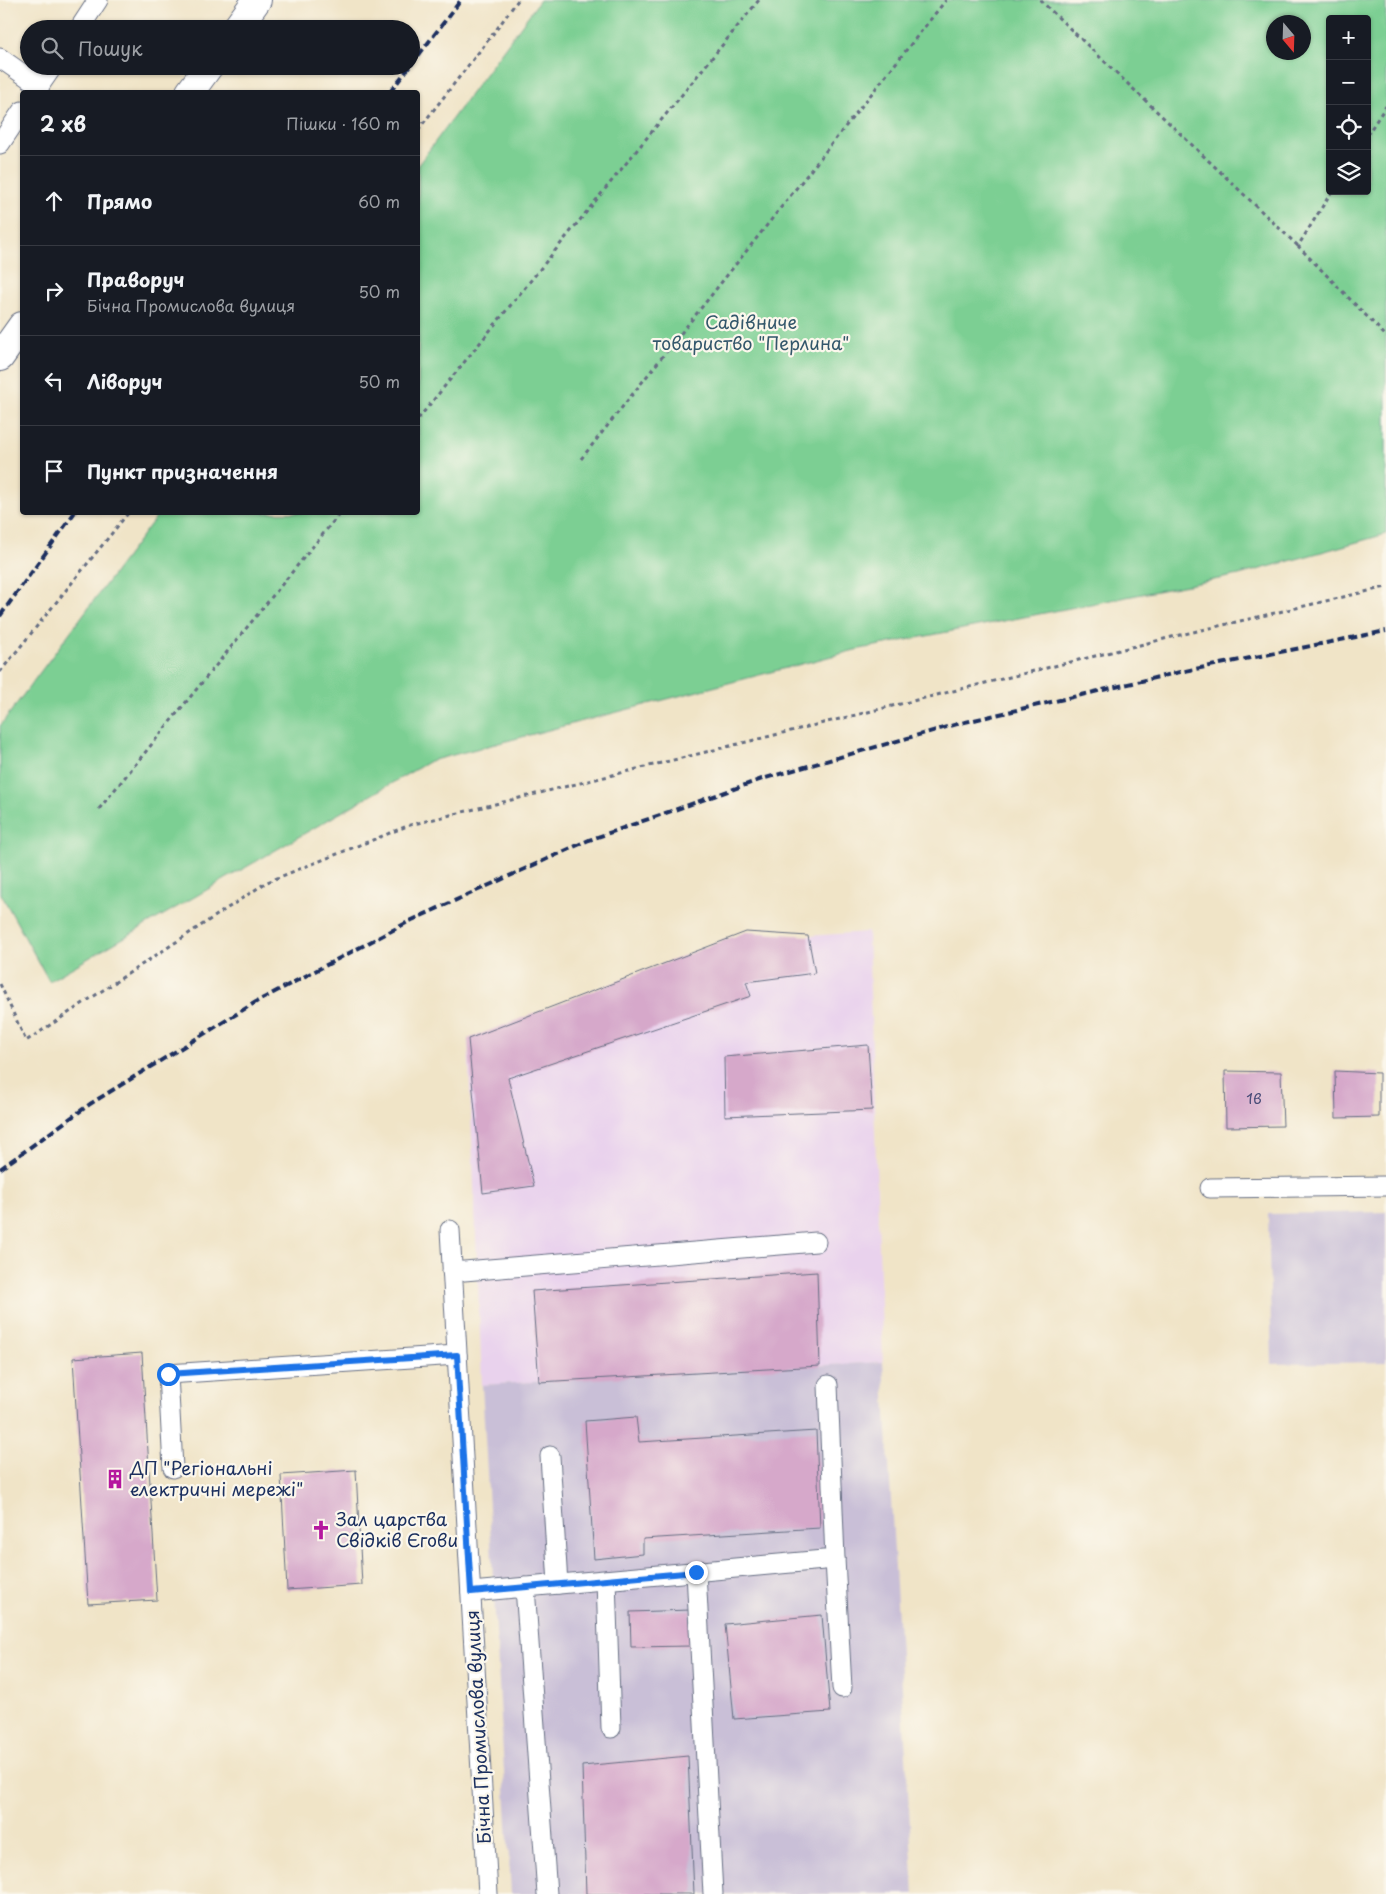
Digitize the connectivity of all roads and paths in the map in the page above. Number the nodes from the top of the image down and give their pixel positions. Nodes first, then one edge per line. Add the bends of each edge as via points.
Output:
1 (98, 0) edge
2 (257, 0) edge
3 (518, 0) edge
4 (759, 0) edge
5 (946, 0) edge
6 (1040, 0) edge
7 (85, 20) edge
8 (243, 20) edge
9 (0, 58) edge
10 (20, 74) edge
11 (21, 75) edge
12 (47, 75) edge
13 (202, 75) edge
14 (38, 89) edge
15 (191, 90) edge
16 (1386, 106) edge
17 (20, 114) edge
18 (420, 127) edge
19 (1371, 129) edge
20 (0, 144) edge
21 (1330, 195) edge
22 (1298, 246) junction
23 (20, 329) edge
24 (1386, 336) edge
25 (0, 357) edge
26 (420, 417) edge
27 (581, 460) dead end
28 (127, 515) edge
29 (339, 515) edge
30 (1386, 587) edge
31 (0, 672) edge
32 (100, 809) dead end
33 (0, 984) edge
34 (1386, 1186) edge
35 (1210, 1188) dead end
36 (450, 1230) dead end
37 (816, 1242) dead end
38 (452, 1272) junction
39 (457, 1355) junction
40 (828, 1385) dead end
41 (550, 1456) dead end
42 (173, 1468) dead end
43 (835, 1559) junction
44 (696, 1572) junction
45 (606, 1580) junction
46 (558, 1584) junction
47 (526, 1587) junction
48 (471, 1592) junction
49 (842, 1688) dead end
50 (611, 1728) dead end
51 (488, 1894) edge
52 (547, 1894) edge
53 (713, 1894) edge

1 - 7 lane
2 - 8 main road
3 - 18 path
4 - 26 path
5 - 27 path
6 - 22 path
9 - 10 lane
11 - 14 lane
12 - 14 lane
13 - 15 main road
16 - 19 path
17 - 20 lane
21 - 22 path
22 - 24 path
23 - 25 main road
28 - 31 path
29 - 32 path
30 - 33 path via 410,825 267,882 26,1041
34 - 35 lane
36 - 38 lane, Бічна Промислова вулиця
37 - 38 lane
38 - 39 lane, Бічна Промислова вулиця
39 - 42 lane via 168,1374
39 - 48 lane, Бічна Промислова вулиця
40 - 43 lane
41 - 46 lane
43 - 44 lane
43 - 49 lane
44 - 45 lane
44 - 53 lane
45 - 46 lane
45 - 50 lane
46 - 47 lane
47 - 48 lane
47 - 52 lane
48 - 51 lane, Бічна Промислова вулиця

